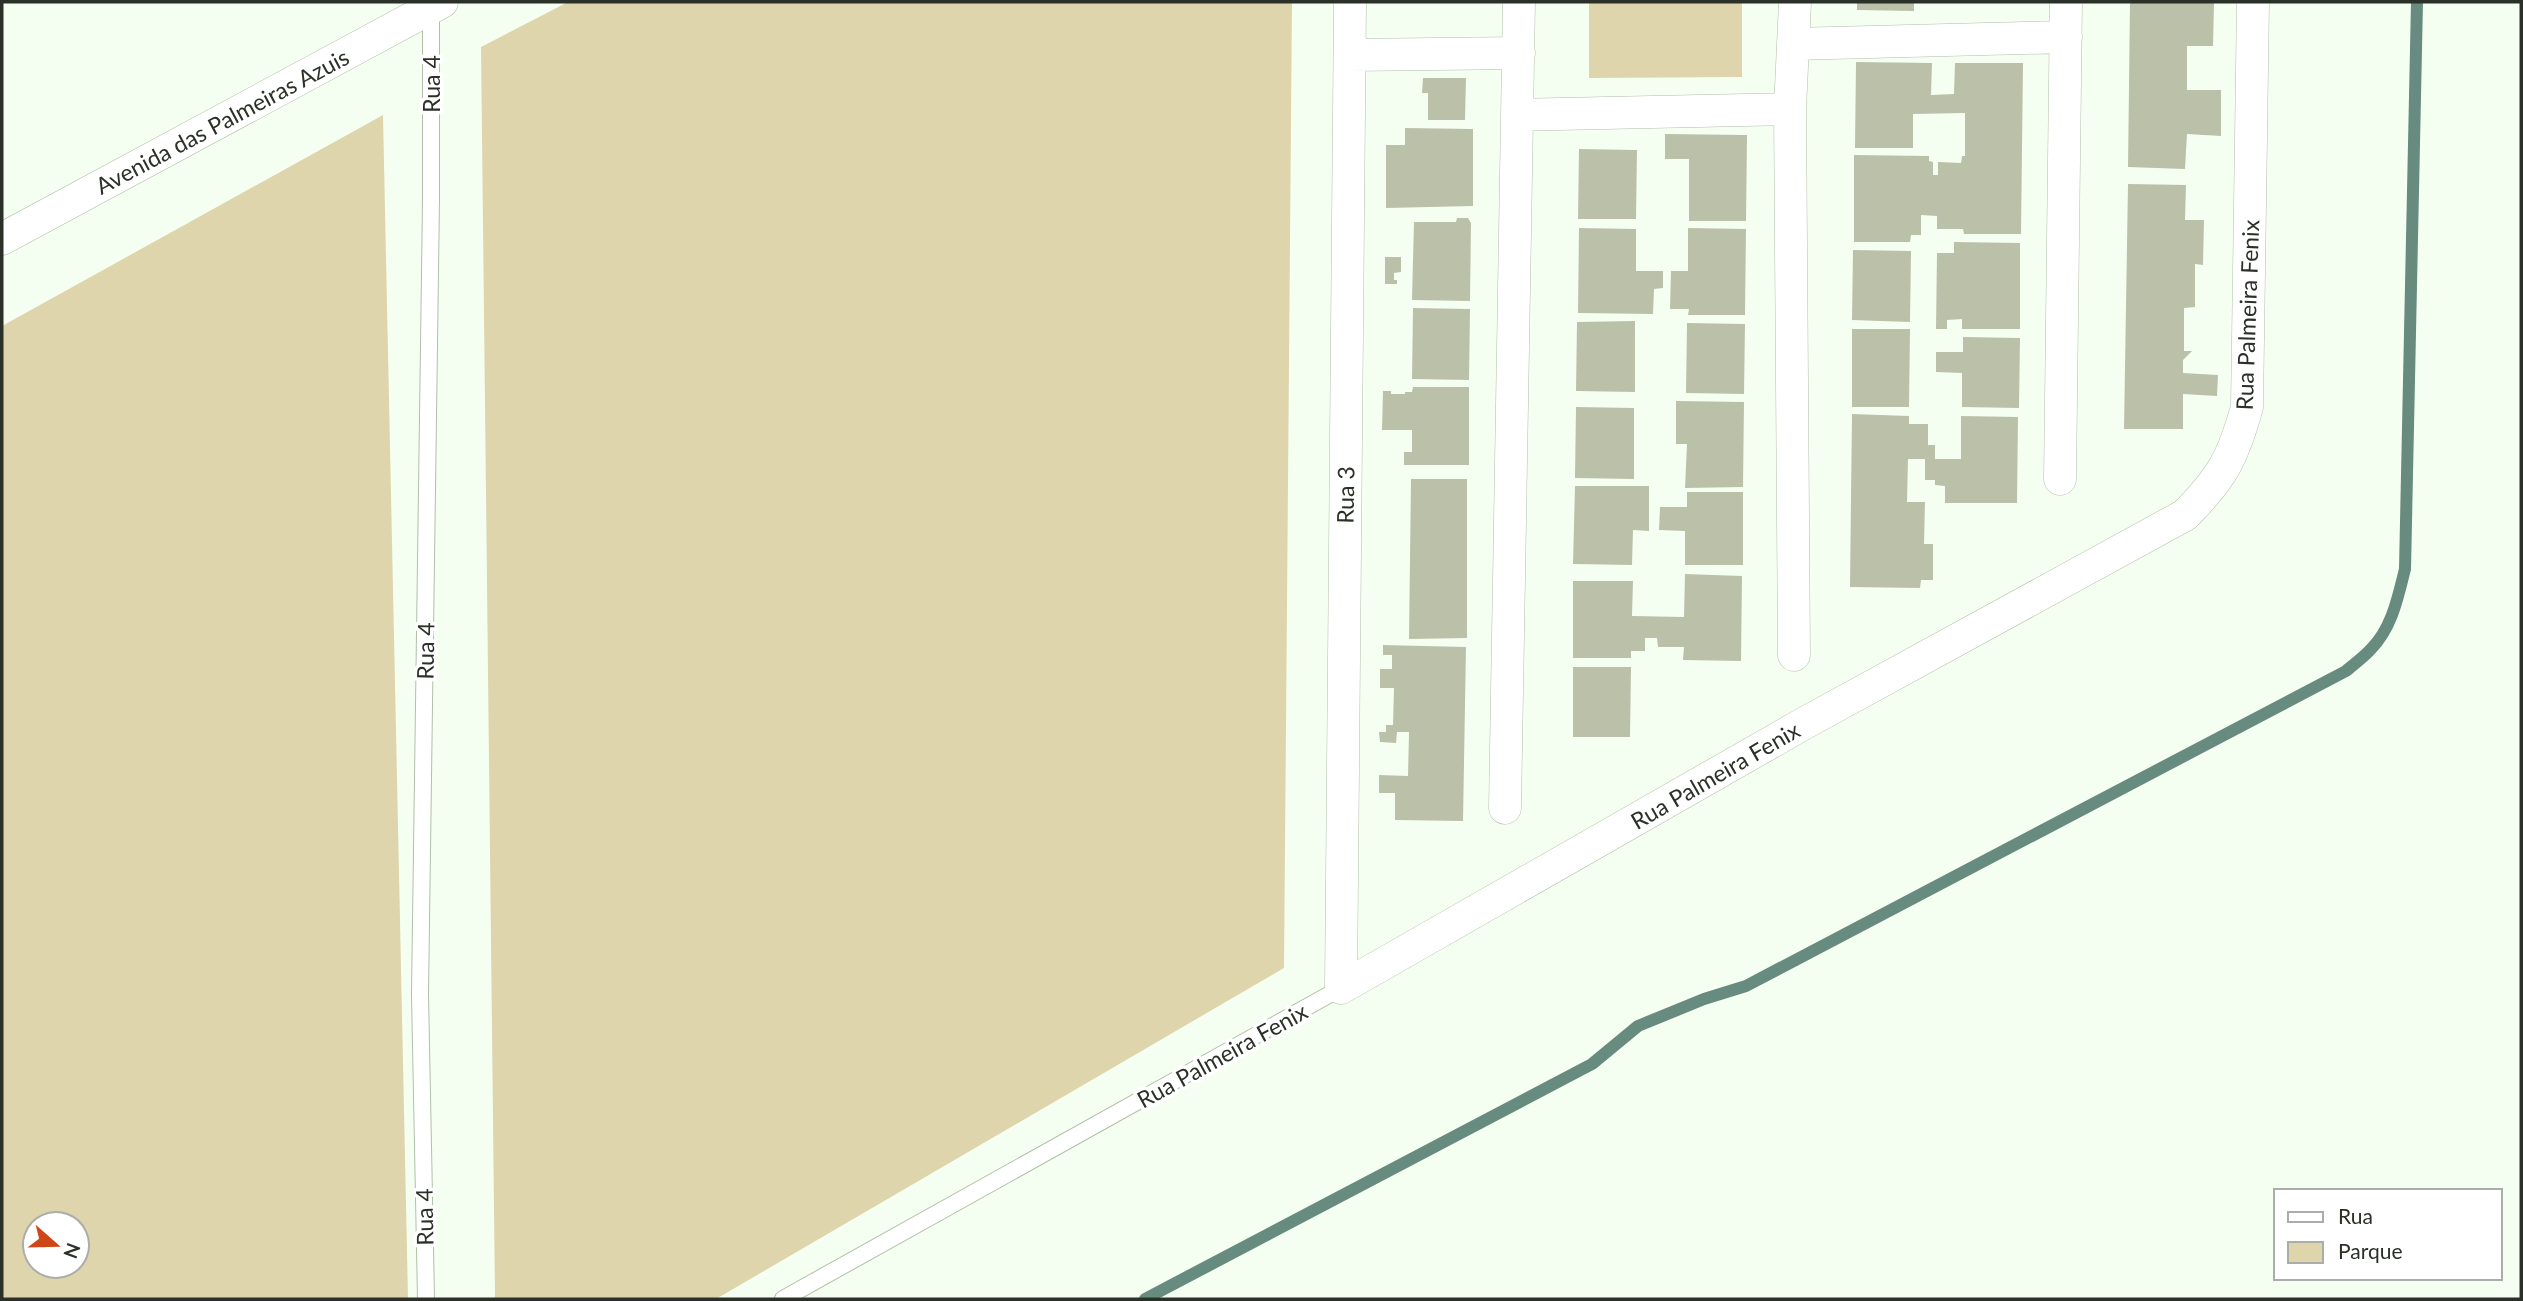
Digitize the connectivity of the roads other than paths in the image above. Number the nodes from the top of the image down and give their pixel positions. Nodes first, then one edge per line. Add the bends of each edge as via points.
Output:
1 (1350, 2) edge
2 (1520, 2) edge
3 (1795, 2) edge
4 (2066, 2) edge
5 (2253, 2) edge
6 (435, 4) edge
7 (2066, 37) junction
8 (1793, 44) junction
9 (1519, 53) junction
10 (1350, 55) junction
11 (1790, 109) junction
12 (1517, 115) junction
13 (2, 239) edge
14 (2060, 479) dead end
15 (1794, 655) dead end
16 (1505, 808) dead end
17 (1341, 988) junction
18 (426, 1299) edge
19 (783, 1299) edge

1 - 10 street, Rua 3
2 - 9 street
3 - 8 street
4 - 7 street
5 - 17 street, Rua Palmeira Fenix via 2247,407 2238,442 2209,491 2185,515 1803,724
6 - 13 street, Avenida das Palmeiras Azuis
6 - 18 lane, Rua 4 via 420,994
7 - 8 street
7 - 14 street
8 - 11 street
9 - 10 street
9 - 12 street
10 - 17 street, Rua 3
11 - 12 street
11 - 15 street
12 - 16 street
17 - 19 lane, Rua Palmeira Fenix

